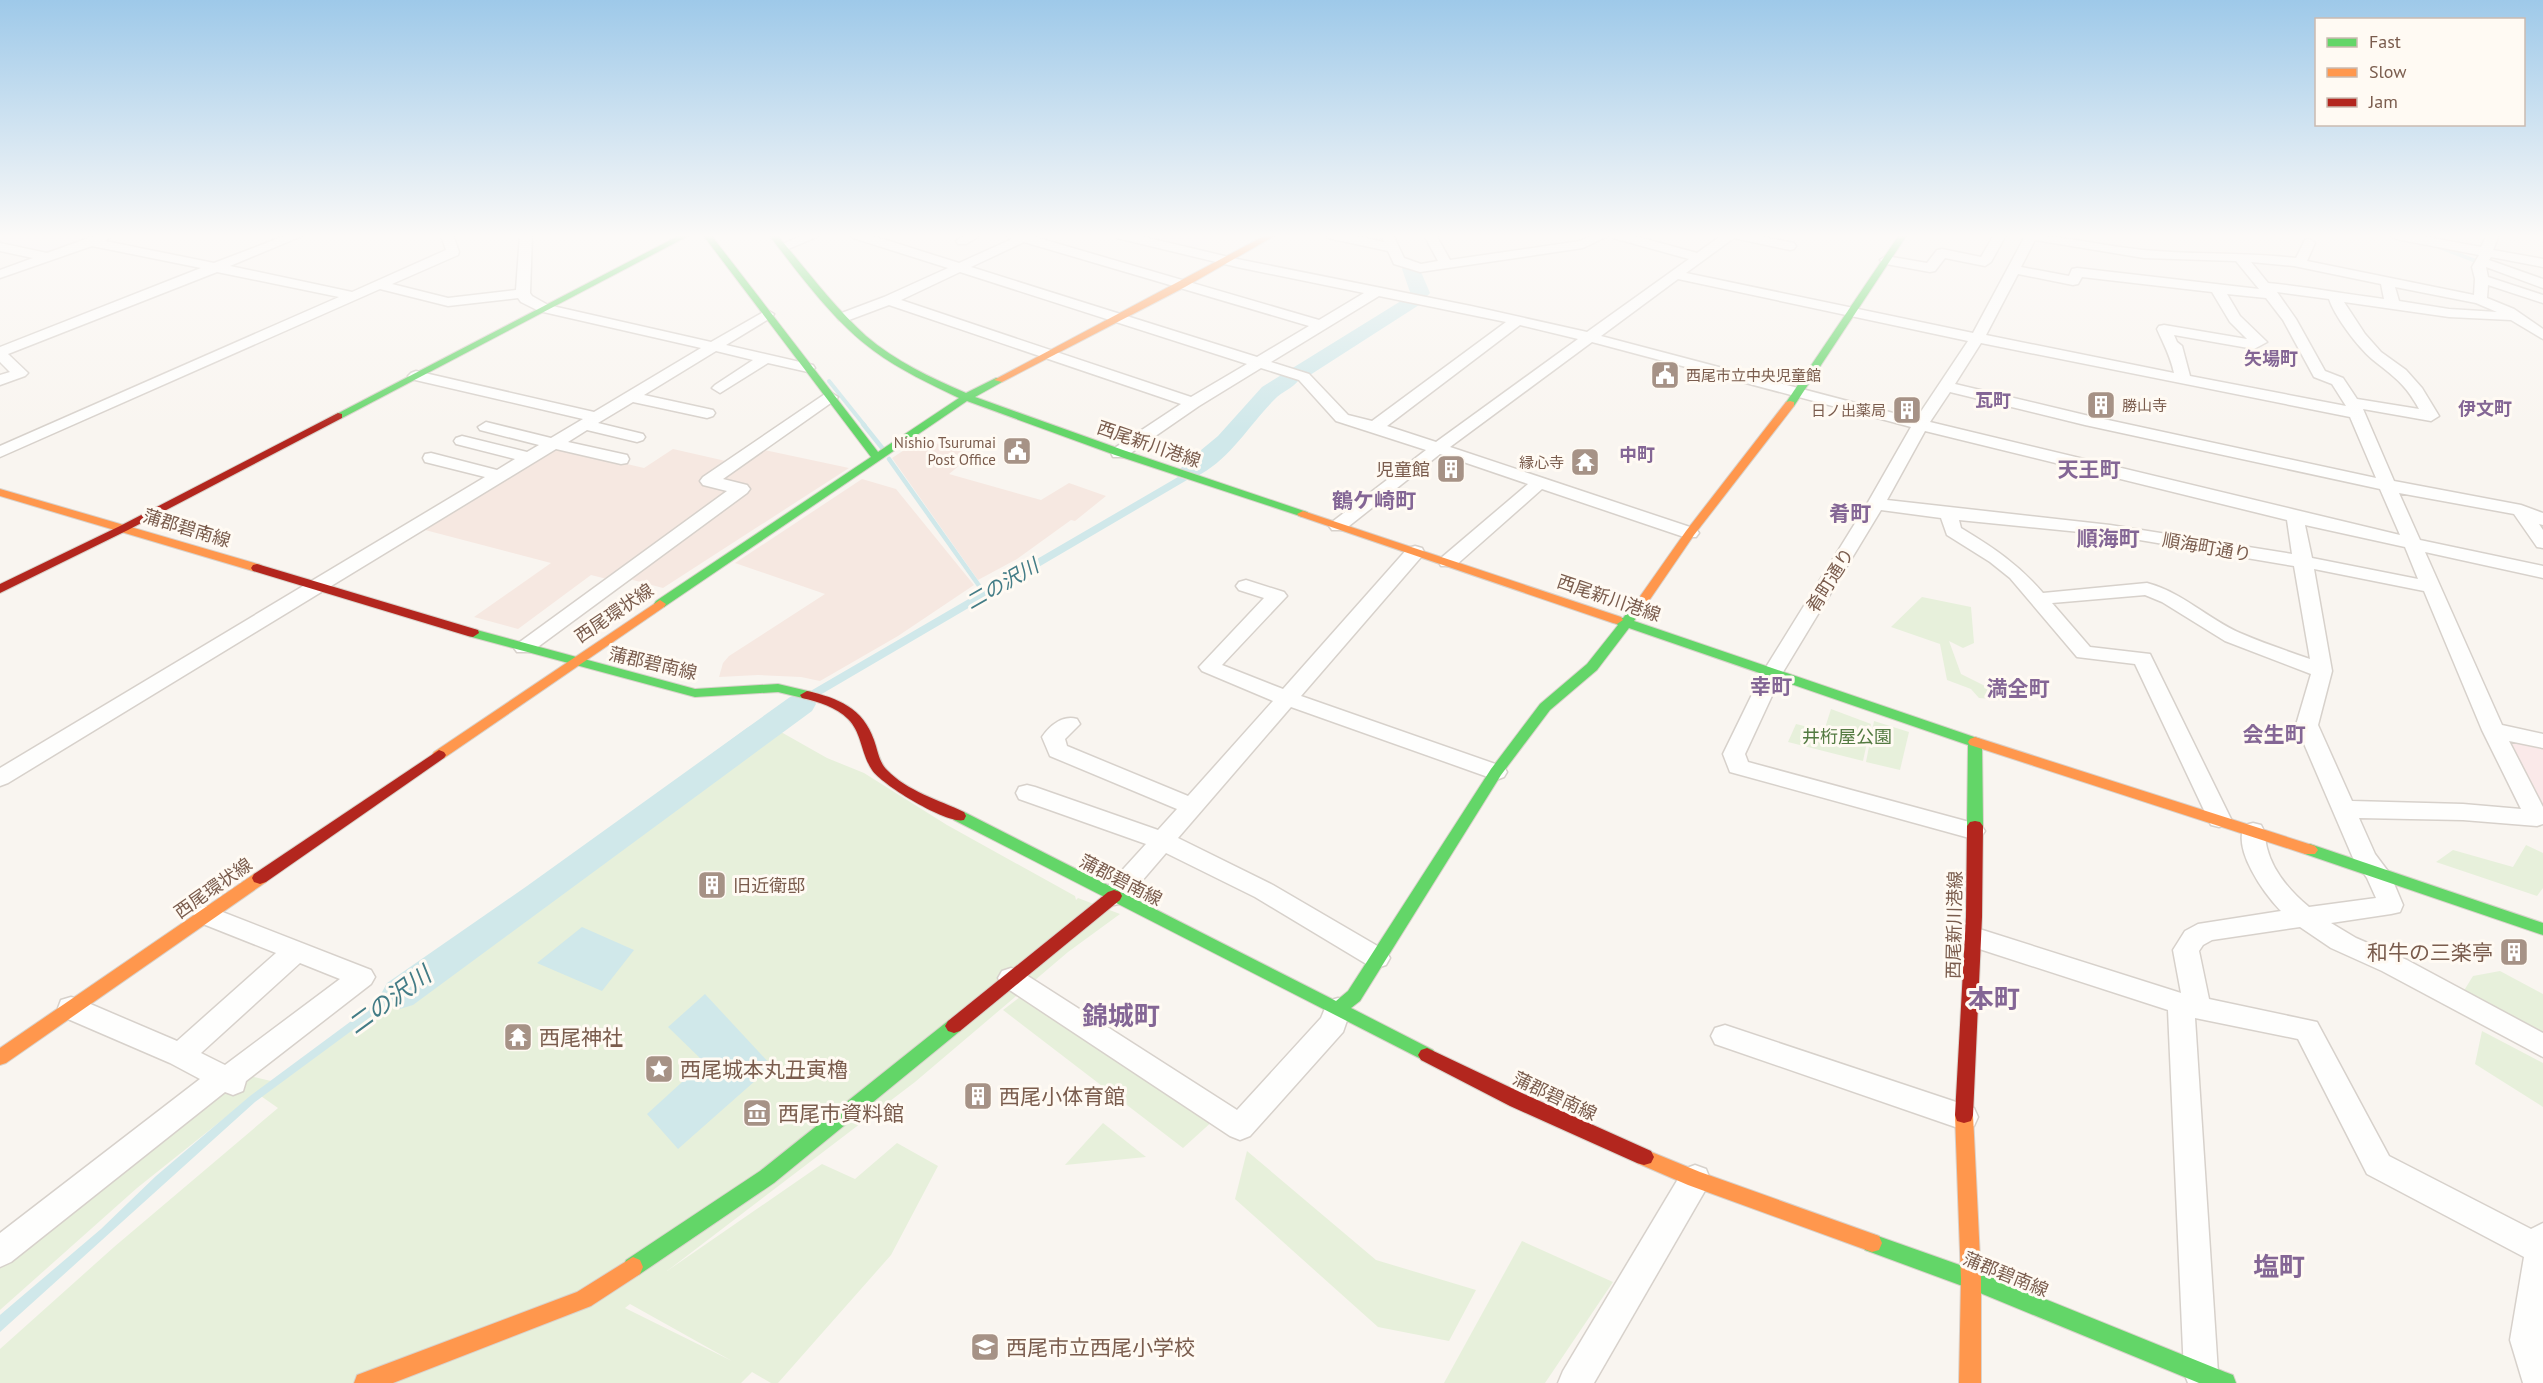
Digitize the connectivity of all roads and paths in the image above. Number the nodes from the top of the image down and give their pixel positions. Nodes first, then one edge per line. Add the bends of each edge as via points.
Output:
1 (134, 300) edge
2 (346, 300) edge
3 (438, 300) edge
4 (468, 300) edge
5 (527, 300) edge
6 (560, 300) edge
7 (756, 300) edge
8 (829, 300) edge
9 (889, 300) joint
10 (1060, 300) edge
11 (1154, 300) edge
12 (1232, 300) edge
13 (1362, 300) edge
14 (1425, 300) edge
15 (1642, 300) edge
16 (1789, 300) edge
17 (1860, 300) edge
18 (1998, 300) edge
19 (2223, 300) edge
20 (2275, 300) edge
21 (2338, 300) edge
22 (2357, 300) edge
23 (2391, 300) edge
24 (2480, 300) edge
25 (2393, 304) junction
26 (544, 308) junction
27 (1851, 313) junction
28 (767, 314) junction
29 (844, 318) junction
30 (1119, 318) junction
31 (2520, 318) junction
32 (1518, 320) junction
33 (1320, 325) junction
34 (2543, 335) edge
35 (1589, 337) junction
36 (1977, 338) junction
37 (713, 347) junction
38 (0, 353) edge
39 (1048, 355) junction
40 (765, 359) junction
41 (1261, 363) junction
42 (808, 368) junction
43 (416, 376) junction
44 (0, 380) edge
45 (2184, 380) junction
46 (1946, 386) junction
47 (720, 388) dead end
48 (2241, 391) junction
49 (1798, 393) junction
50 (631, 397) junction
51 (830, 397) junction
52 (965, 398) junction
53 (1193, 404) junction
54 (2354, 408) junction
55 (2242, 412) dead end
56 (706, 413) dead end
57 (591, 421) junction
58 (1921, 424) junction
59 (1376, 426) junction
60 (486, 427) dead end
61 (637, 436) dead end
62 (462, 441) dead end
63 (554, 444) junction
64 (1438, 448) junction
65 (0, 452) edge
66 (1119, 453) junction
67 (431, 458) dead end
68 (530, 458) junction
69 (877, 458) junction
70 (621, 459) dead end
71 (500, 476) junction
72 (1539, 483) junction
73 (2385, 484) junction
74 (0, 492) edge
75 (1876, 504) junction
76 (1949, 514) junction
77 (2295, 516) junction
78 (1338, 526) junction
79 (124, 528) junction
80 (2541, 531) edge
81 (1690, 533) junction
82 (2411, 544) junction
83 (1415, 552) junction
84 (1448, 562) junction
85 (2305, 562) junction
86 (2543, 572) edge
87 (319, 586) junction
88 (1246, 586) dead end
89 (2430, 587) junction
90 (0, 589) edge
91 (2038, 599) junction
92 (1627, 623) junction
93 (524, 648) junction
94 (574, 662) junction
95 (2322, 671) junction
96 (1773, 672) junction
97 (1288, 699) junction
98 (1069, 723) dead end
99 (2493, 730) junction
100 (2543, 741) edge
101 (1976, 742) junction
102 (1496, 772) junction
103 (0, 778) edge
104 (1027, 793) dead end
105 (1193, 807) junction
106 (2343, 808) junction
107 (2219, 819) junction
108 (1973, 831) junction
109 (2253, 831) junction
110 (1163, 841) junction
111 (2378, 874) junction
112 (1114, 896) junction
113 (207, 915) junction
114 (2303, 918) junction
115 (2543, 929) edge
116 (1973, 937) junction
117 (297, 950) junction
118 (1377, 958) junction
119 (1011, 978) junction
120 (2189, 1006) junction
121 (71, 1008) junction
122 (1338, 1009) junction
123 (1725, 1036) dead end
124 (2543, 1046) edge
125 (180, 1055) junction
126 (0, 1058) edge
127 (229, 1081) junction
128 (1964, 1117) junction
129 (1695, 1179) junction
130 (2542, 1246) edge
131 (0, 1252) edge
132 (1971, 1279) junction
133 (2213, 1378) edge
134 (365, 1383) edge
135 (1575, 1383) edge
136 (1970, 1383) edge
137 (2540, 1383) edge

1 - 38 street
2 - 65 street
3 - 4 street
5 - 26 street
6 - 26 main road
7 - 28 main road
8 - 29 main road, 西尾新川港線
9 - 29 street
9 - 39 street
10 - 30 street
11 - 30 main road, 西尾環状線
12 - 33 street
13 - 33 street
14 - 32 street
15 - 35 street
16 - 27 street
17 - 27 main road
18 - 36 street, 肴町通り
19 - 45 street via 2239,326 2260,342 2254,345 2164,329 2175,346
20 - 54 street via 2319,374 2338,381
21 - 54 street via 2360,337 2376,356 2401,373 2431,416
22 - 25 street
23 - 25 street
24 - 31 street
25 - 31 street
26 - 37 street
26 - 43 main road
27 - 36 street
27 - 49 main road
28 - 37 street
28 - 42 main road
29 - 52 main road, 西尾新川港線 via 875,347 913,372
30 - 39 main road, 西尾環状線
30 - 41 street
31 - 34 street
32 - 35 street
32 - 59 street
33 - 41 street
35 - 49 street
35 - 64 street
36 - 45 street
36 - 46 street, 肴町通り
37 - 40 street
37 - 50 street
38 - 44 street via 20,373
39 - 52 main road, 西尾環状線
39 - 53 street
40 - 42 street
40 - 47 street
41 - 53 street
41 - 59 street via 1304,377 1342,418
42 - 51 main road
43 - 57 street
43 - 79 main road
45 - 48 street
46 - 58 street, 肴町通り
46 - 73 street
48 - 54 street
48 - 55 street
49 - 58 street
49 - 81 main road
50 - 56 street
50 - 57 street
51 - 69 main road
51 - 93 street via 709,480 741,489
52 - 66 main road, 西尾新川港線
52 - 69 main road, 西尾環状線
53 - 66 street
54 - 73 street
57 - 61 street
57 - 63 street
58 - 75 street, 肴町通り
58 - 77 street
59 - 64 street
60 - 63 street
62 - 68 street
63 - 68 street
63 - 70 street
64 - 72 street
64 - 78 street
66 - 78 main road, 西尾新川港線
67 - 71 street
68 - 71 street
69 - 94 main road, 西尾環状線
71 - 87 street
72 - 81 street
72 - 84 street
73 - 80 street via 2521,510
73 - 82 street
74 - 79 main road, 蒲郡碧南線
75 - 76 street, 順海町通り
75 - 96 street, 肴町通り
76 - 85 street, 順海町通り via 2110,530
76 - 91 street via 1953,531 2010,569
77 - 82 street
77 - 85 street
78 - 83 main road, 西尾新川港線
79 - 87 main road, 蒲郡碧南線
79 - 90 main road
81 - 92 main road
82 - 86 street
82 - 89 street
83 - 84 main road, 西尾新川港線
83 - 97 street
84 - 92 main road, 西尾新川港線
85 - 89 street, 順海町通り
85 - 95 street
87 - 93 main road, 蒲郡碧南線
87 - 103 street
88 - 97 street via 1277,596 1209,667
89 - 99 street
91 - 95 street via 2147,589 2232,637
91 - 107 street via 2084,653 2143,658
92 - 96 main road, 西尾新川港線
92 - 102 main road via 1592,667 1545,707
93 - 94 main road, 蒲郡碧南線
94 - 112 main road, 蒲郡碧南線 via 695,693 778,688 836,703 855,716 873,763 889,780
94 - 113 main road, 西尾環状線
95 - 106 street via 2307,725
96 - 101 main road, 西尾新川港線
96 - 108 street, 肴町通り via 1734,754 1738,767
97 - 102 street
97 - 105 street
98 - 105 street via 1053,737 1058,751
99 - 100 street
99 - 106 street via 2537,818
101 - 107 main road
101 - 108 main road, 西尾新川港線
102 - 118 main road
104 - 110 street
105 - 110 street
106 - 111 street via 2366,858
107 - 109 main road
108 - 116 main road, 西尾新川港線
109 - 111 main road
109 - 114 street via 2254,845 2271,883
110 - 112 street
110 - 118 street via 1264,891
111 - 114 street via 2391,904
111 - 115 main road
112 - 119 main road
112 - 122 main road, 蒲郡碧南線
113 - 117 street
113 - 121 main road, 西尾環状線
114 - 120 street via 2207,931 2194,938 2186,950
114 - 124 street
116 - 120 street
116 - 128 main road, 西尾新川港線
117 - 125 street
117 - 127 street via 362,977
118 - 122 main road via 1354,996
119 - 122 street via 1239,1127 1333,1024
119 - 134 main road via 767,1177 584,1299
120 - 130 street via 2307,1030 2378,1165
120 - 133 street
121 - 125 street
121 - 126 main road, 西尾環状線
122 - 129 main road, 蒲郡碧南線 via 1517,1100
123 - 128 street
125 - 127 street
127 - 131 street
128 - 132 main road, 西尾新川港線
129 - 132 main road, 蒲郡碧南線
129 - 135 street
130 - 137 street via 2527,1340
132 - 133 main road, 蒲郡碧南線
132 - 136 main road, 西尾新川港線

